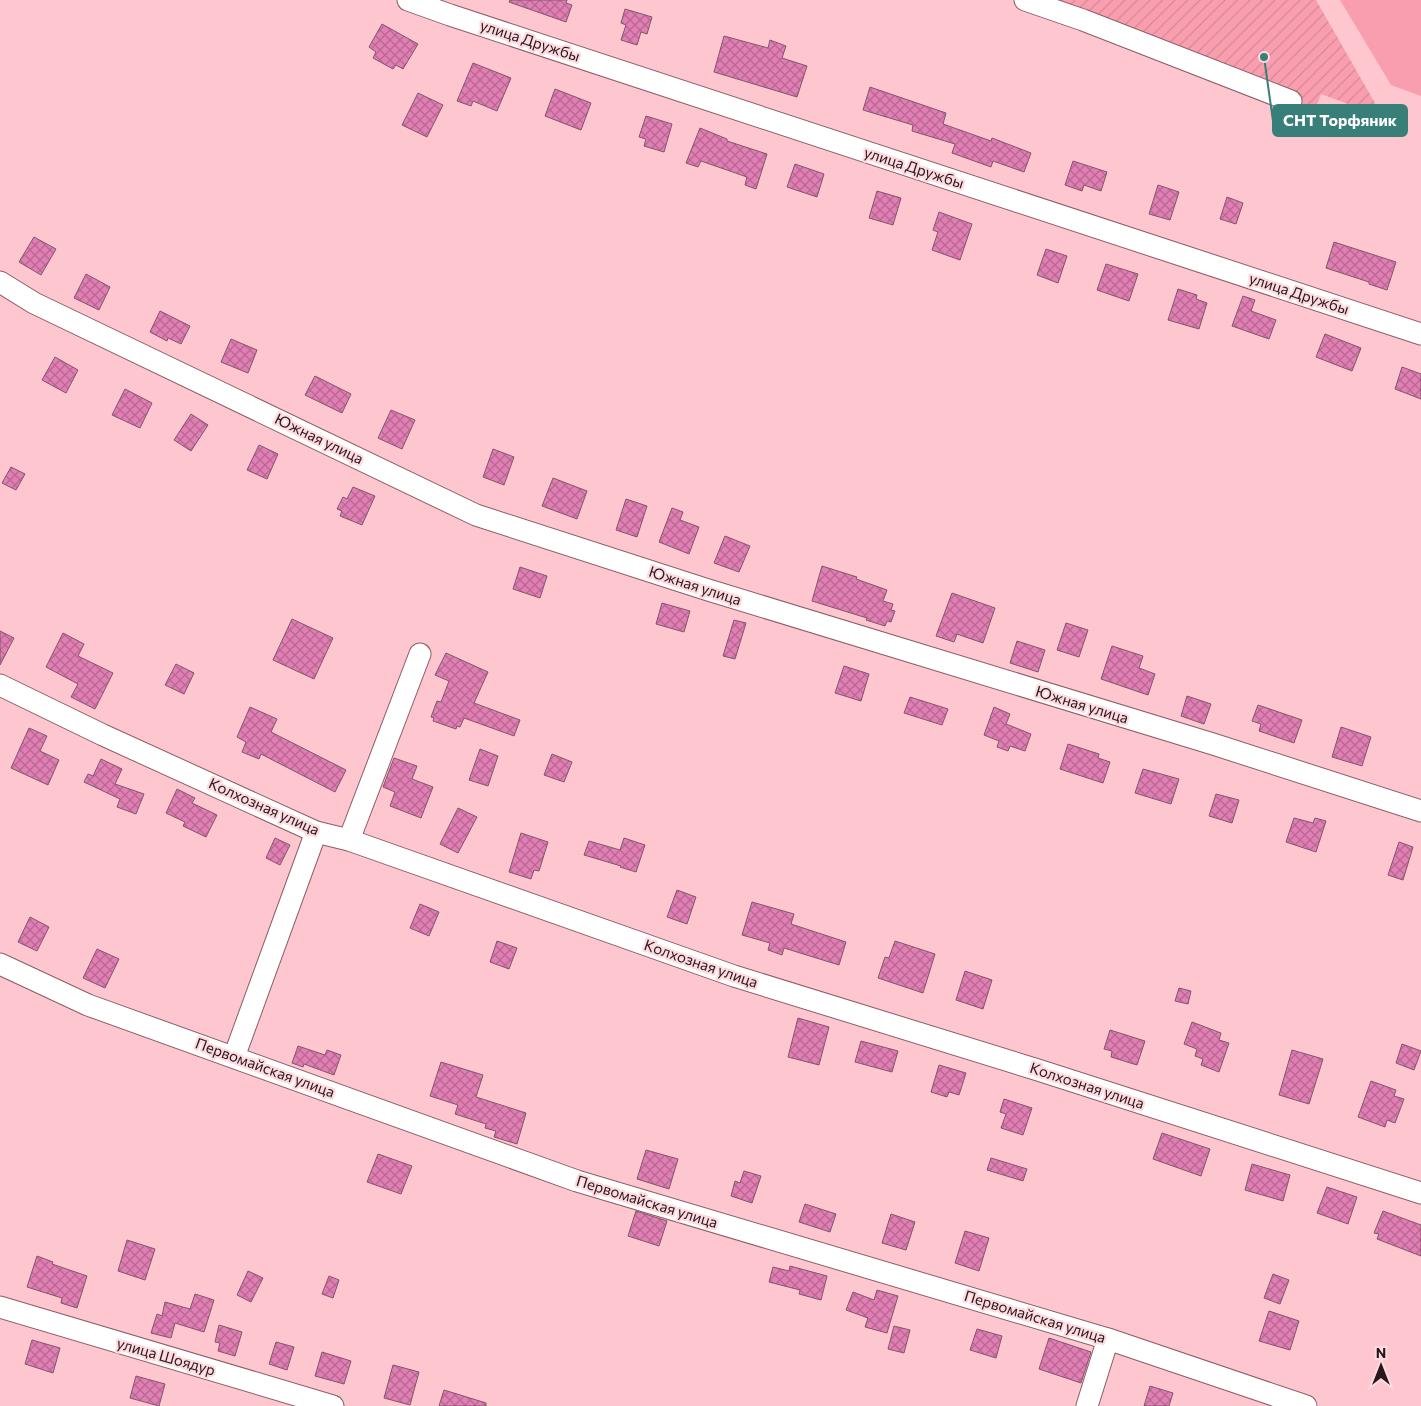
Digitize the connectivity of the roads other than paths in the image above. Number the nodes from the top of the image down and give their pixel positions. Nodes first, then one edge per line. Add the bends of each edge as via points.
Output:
1 (408, 0) edge
2 (1025, 0) edge
3 (1290, 100) dead end
4 (0, 282) edge
5 (1421, 334) edge
6 (420, 654) dead end
7 (0, 685) edge
8 (1421, 811) edge
9 (316, 832) junction
10 (349, 840) junction
11 (0, 964) edge
12 (234, 1057) junction
13 (1421, 1193) edge
14 (0, 1307) edge
15 (1108, 1339) junction
16 (333, 1406) edge
17 (1087, 1406) edge
18 (1306, 1406) edge

1 - 5 street, улица Дружбы
2 - 3 street
4 - 8 street, Южная улица via 34,303 476,515
6 - 10 street
7 - 9 street, Колхозная улица
9 - 10 street, Колхозная улица
9 - 12 street
10 - 13 street, Колхозная улица via 734,976
11 - 12 street, Первомайская улица via 88,1005
12 - 15 street, Первомайская улица via 577,1181
14 - 16 street, улица Шоядур
15 - 17 street
15 - 18 street, Первомайская улица

